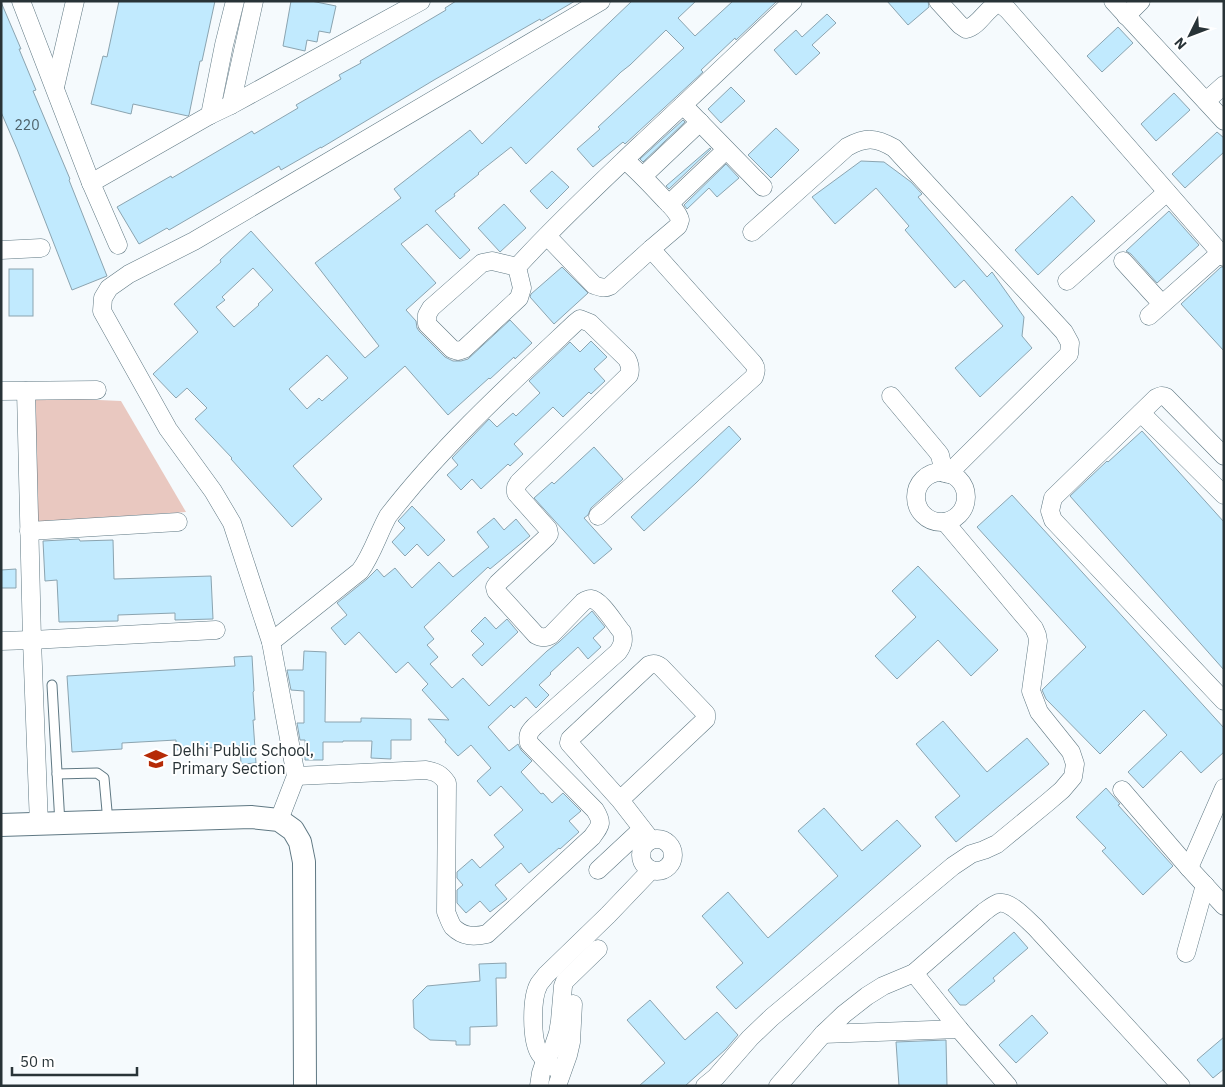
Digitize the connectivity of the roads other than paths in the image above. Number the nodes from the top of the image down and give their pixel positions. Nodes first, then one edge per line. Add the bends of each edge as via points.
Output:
1 (21, 1) edge
2 (74, 1) edge
3 (234, 1) edge
4 (254, 1) edge
5 (601, 1) edge
6 (793, 1) edge
7 (938, 1) edge
8 (1113, 1) edge
9 (1141, 1) edge
10 (418, 2) edge
11 (1003, 3) edge
12 (1126, 16) junction
13 (1224, 85) edge
14 (54, 87) junction
15 (1206, 101) junction
16 (231, 105) junction
17 (683, 105) junction
18 (210, 115) junction
19 (1224, 121) edge
20 (700, 122) junction
21 (726, 150) junction
22 (625, 160) junction
23 (643, 176) junction
24 (91, 183) junction
25 (763, 187) dead end
26 (1167, 192) junction
27 (669, 204) junction
28 (752, 232) dead end
29 (547, 236) junction
30 (118, 244) dead end
31 (41, 248) dead end
32 (651, 249) junction
33 (1221, 249) edge
34 (1, 250) edge
35 (1123, 261) dead end
36 (517, 268) junction
37 (1067, 281) dead end
38 (97, 390) dead end
39 (1, 391) edge
40 (26, 391) junction
41 (887, 399) dead end
42 (1142, 412) junction
43 (1224, 456) edge
44 (943, 473) junction
45 (1224, 495) edge
46 (598, 516) dead end
47 (178, 522) dead end
48 (945, 522) junction
49 (29, 531) junction
50 (216, 630) dead end
51 (32, 640) junction
52 (1, 641) edge
53 (271, 642) junction
54 (52, 685) dead end
55 (1224, 701) edge
56 (57, 774) junction
57 (296, 776) junction
58 (1224, 788) edge
59 (1122, 790) dead end
60 (620, 800) junction
61 (279, 820) junction
62 (108, 823) junction
63 (49, 825) junction
64 (1, 826) edge
65 (647, 835) junction
66 (1189, 868) junction
67 (598, 870) dead end
68 (651, 870) junction
69 (1205, 885) junction
70 (1224, 906) edge
71 (1186, 953) dead end
72 (914, 973) junction
73 (959, 1029) junction
74 (823, 1034) junction
75 (545, 1061) junction
76 (559, 1079) edge
77 (305, 1086) edge
78 (539, 1086) edge
79 (705, 1086) edge
80 (778, 1086) edge
81 (1008, 1086) edge
82 (1182, 1086) edge

1 - 14 street
2 - 14 street
3 - 18 street
4 - 16 street
5 - 53 street via 194,241 129,274 109,288 103,298 102,310 168,429 232,523
6 - 17 street
7 - 11 street via 966,29 974,26 993,6
8 - 12 street
9 - 12 street
10 - 16 street
11 - 26 street
12 - 15 street
13 - 15 street
14 - 24 street
15 - 19 street
16 - 18 street
17 - 20 street
17 - 22 street
18 - 24 street
20 - 21 street
20 - 23 street
21 - 25 street
21 - 27 street
22 - 23 street
22 - 29 street
23 - 27 street
24 - 30 street
26 - 33 street
26 - 37 street
27 - 32 street via 679,216 678,226
28 - 44 street via 846,147 857,141 881,140 894,148 1064,332 1070,344 1069,354
29 - 32 street via 601,288 610,286
29 - 36 street
31 - 34 street
32 - 46 street via 754,363 756,372
33 - 35 street via 1155,310
36 - 36 street via 492,261 482,263 431,308 426,315 427,324 452,349 464,349 518,298 522,288
38 - 40 street
39 - 40 street
40 - 49 street
41 - 44 street
42 - 43 street via 1156,398 1166,396
42 - 45 street
42 - 55 street via 1053,498 1050,511 1053,520
44 - 48 street via 958,480 966,493 959,515
44 - 48 street via 928,476 921,482 916,498 922,514 937,522
47 - 49 street
48 - 79 street via 1034,628 1038,641 1031,691 1039,712 1071,752 1075,764 1073,776 1062,790 997,844 960,861 800,993 750,1038
49 - 51 street
50 - 51 street
51 - 52 street
51 - 63 street
53 - 57 street
53 - 57 street via 360,571 388,516 429,466 575,322 580,319 590,323 628,360 629,375 516,487 516,494 549,534 495,587 541,637 551,635 588,599 599,603 622,632 622,647 618,652 535,726 527,737 529,743 601,819 592,837 487,934 476,937 463,934 453,926 446,912 447,783 442,775 426,770
54 - 56 lane
56 - 62 lane via 97,773 104,778
56 - 63 lane
57 - 61 street
58 - 66 street
59 - 66 street
60 - 60 street via 706,719 706,714 658,665 649,665 569,741
60 - 65 street
61 - 62 street
61 - 77 street via 293,830 303,850
62 - 63 street
63 - 64 street
65 - 67 street
65 - 68 street via 641,858
65 - 68 street via 666,842 673,855 670,865 662,871
66 - 69 street
68 - 75 street via 539,984 534,1004 534,1035
69 - 70 street
69 - 71 street
72 - 73 street
72 - 74 street via 867,996
72 - 82 street via 984,912 1002,902 1008,904 1035,928
73 - 74 street
73 - 81 street
74 - 80 street
75 - 76 street
75 - 76 street via 558,1033 565,981 602,954 574,989 571,1042
75 - 78 street

